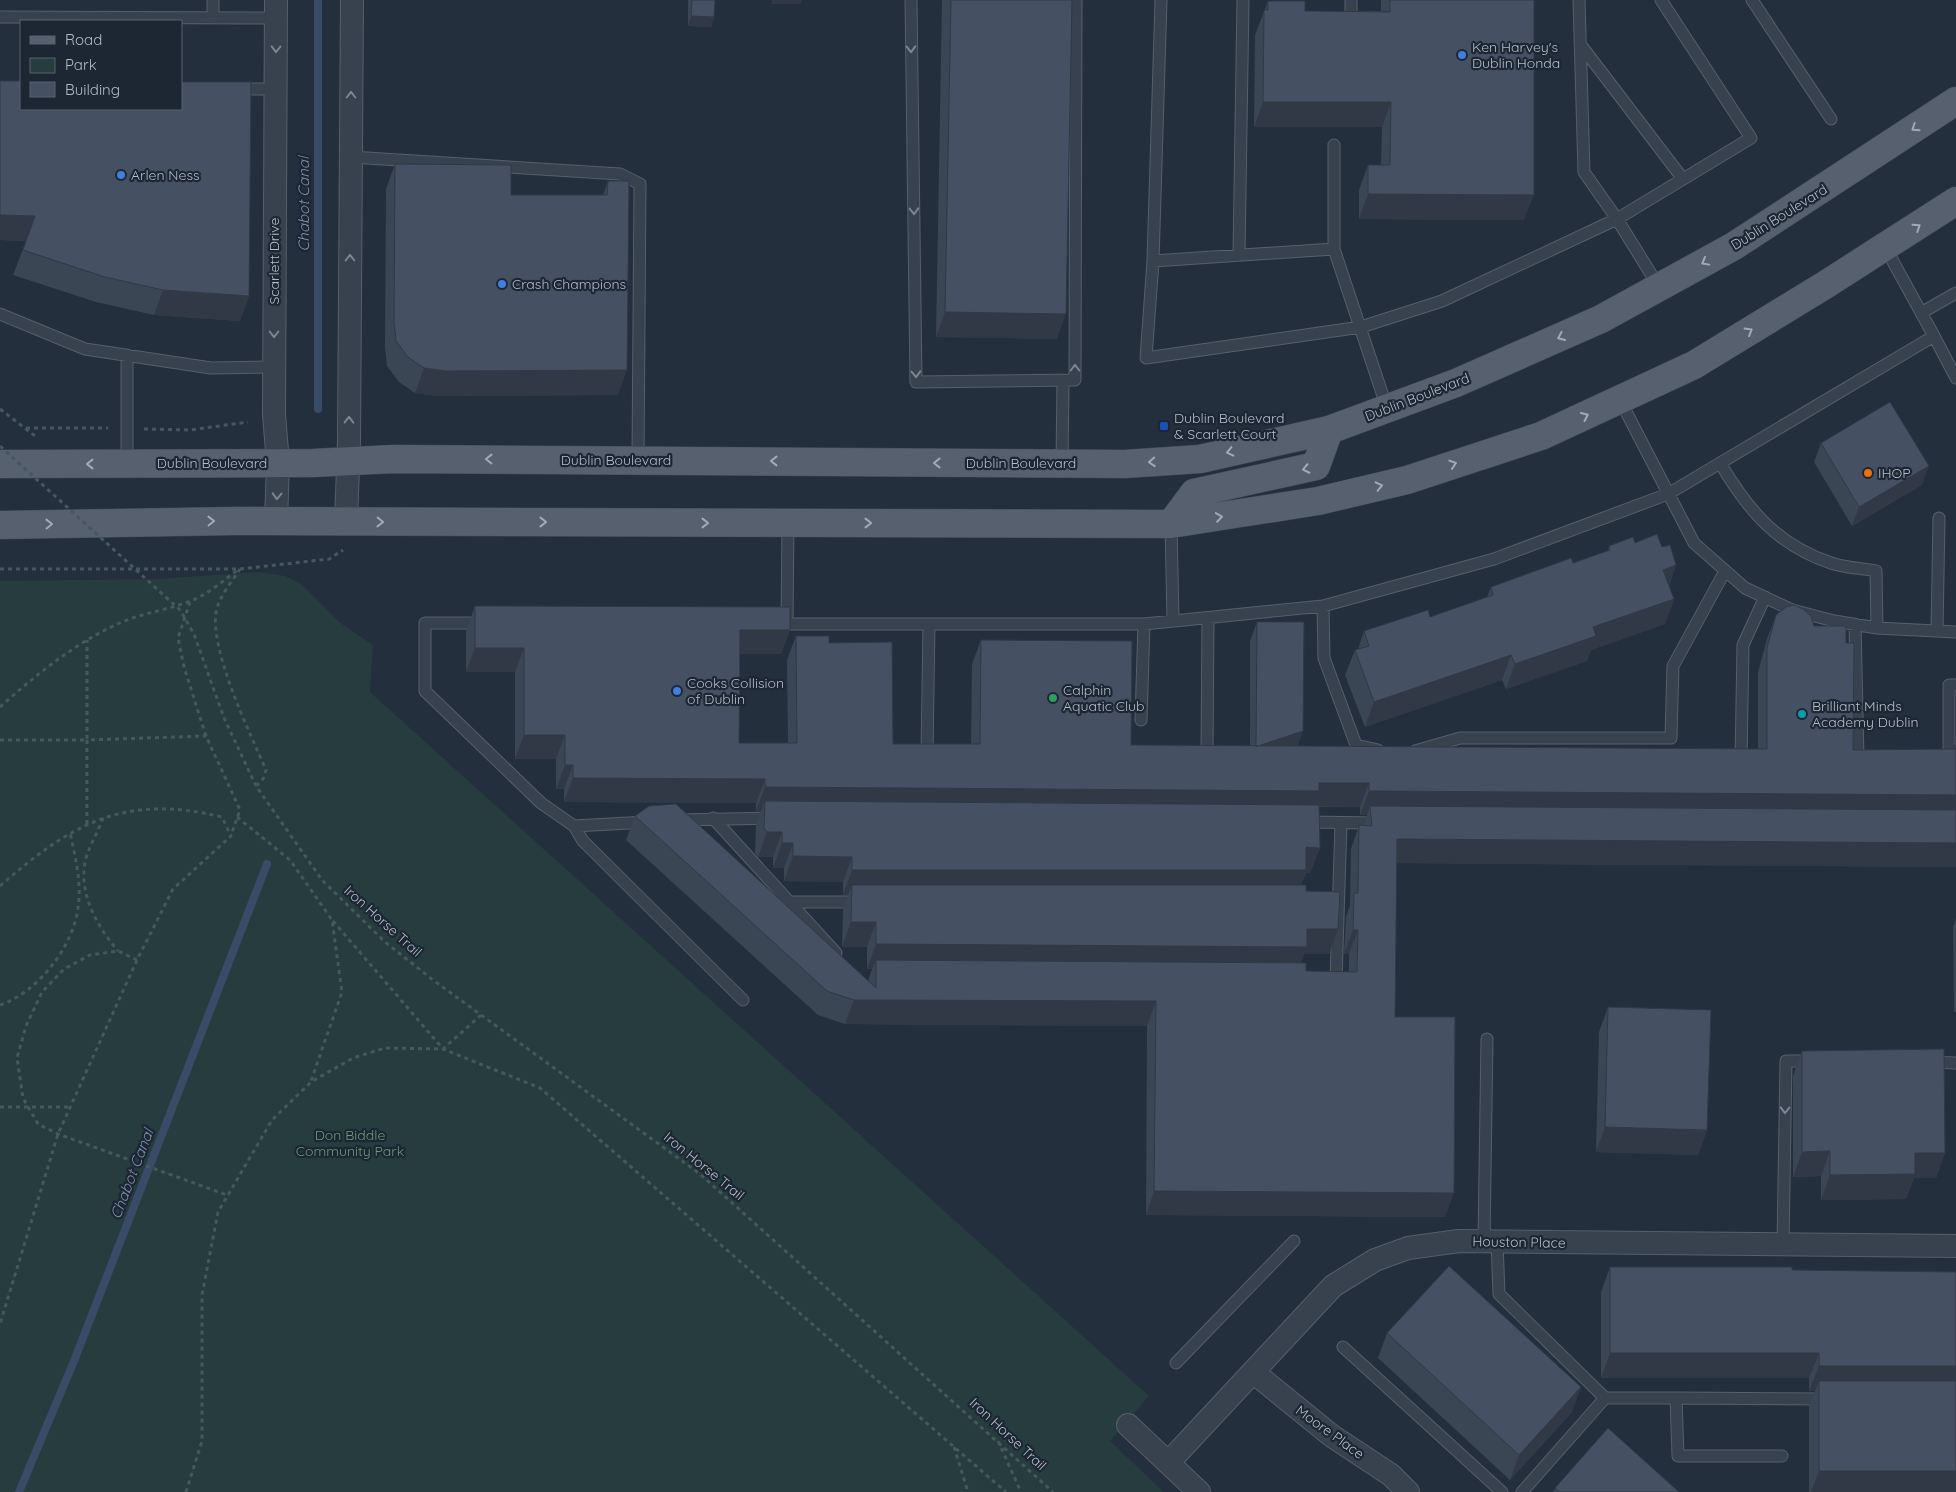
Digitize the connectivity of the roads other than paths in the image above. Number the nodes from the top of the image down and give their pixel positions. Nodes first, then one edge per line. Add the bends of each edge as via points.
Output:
1 (213, 0) edge
2 (352, 0) edge
3 (911, 0) edge
4 (1076, 0) edge
5 (1161, 0) edge
6 (1244, 0) edge
7 (1351, 0) edge
8 (1578, 0) edge
9 (1661, 0) edge
10 (1752, 0) edge
11 (276, 9) edge
12 (1351, 16) edge
13 (0, 17) edge
14 (213, 17) junction
15 (1580, 44) junction
16 (226, 89) edge
17 (275, 89) junction
18 (1956, 101) edge
19 (1831, 120) dead end
20 (1334, 145) dead end
21 (351, 157) junction
22 (1682, 179) junction
23 (1956, 202) edge
24 (1617, 218) junction
25 (1885, 247) junction
26 (1334, 249) junction
27 (1239, 255) junction
28 (1153, 261) junction
29 (1659, 287) junction
30 (1956, 293) edge
31 (1922, 313) junction
32 (0, 314) edge
33 (1361, 327) junction
34 (1934, 336) junction
35 (127, 355) junction
36 (274, 367) junction
37 (1956, 378) edge
38 (1063, 380) junction
39 (1620, 400) junction
40 (1387, 408) junction
41 (1329, 430) junction
42 (638, 460) junction
43 (347, 461) junction
44 (127, 463) junction
45 (278, 463) junction
46 (1062, 463) junction
47 (1720, 463) junction
48 (0, 464) edge
49 (1668, 494) junction
50 (1940, 518) dead end
51 (276, 522) junction
52 (346, 522) junction
53 (788, 523) junction
54 (1171, 524) junction
55 (0, 525) edge
56 (1725, 571) junction
57 (1765, 597) junction
58 (1323, 606) junction
59 (1208, 618) junction
60 (1173, 621) junction
61 (494, 623) edge
62 (768, 624) edge
63 (787, 624) junction
64 (929, 624) junction
65 (1144, 624) junction
66 (1854, 624) junction
67 (1877, 628) junction
68 (1937, 631) junction
69 (1956, 632) edge
70 (1956, 685) edge
71 (1141, 720) dead end
72 (1208, 750) edge
73 (1956, 750) edge
74 (927, 753) edge
75 (1858, 759) edge
76 (1741, 761) edge
77 (713, 818) junction
78 (782, 818) edge
79 (1291, 822) edge
80 (1341, 823) junction
81 (1390, 823) edge
82 (574, 826) junction
83 (789, 902) junction
84 (869, 902) edge
85 (844, 963) edge
86 (1316, 980) edge
87 (744, 1000) dead end
88 (1487, 1039) dead end
89 (1824, 1061) edge
90 (1918, 1062) edge
91 (1956, 1063) edge
92 (1294, 1241) dead end
93 (1490, 1241) junction
94 (1783, 1245) junction
95 (1956, 1246) edge
96 (1343, 1347) dead end
97 (1176, 1363) dead end
98 (1252, 1372) junction
99 (1605, 1398) junction
100 (1676, 1398) junction
101 (1840, 1398) edge
102 (1128, 1425) dead end
103 (1782, 1456) dead end
104 (1168, 1462) junction
105 (1199, 1492) edge
106 (1408, 1492) edge
107 (1502, 1492) edge
108 (1522, 1492) edge

1 - 14 lane
21 -> 2 street
3 -> 38 lane via 916,382
38 -> 4 lane via 1075,380
5 - 28 lane
6 - 27 lane
7 - 12 lane
8 - 15 lane
9 - 22 lane via 1751,138
10 - 19 lane
11 - 14 lane
11 -> 17 street, Scarlett Drive
13 - 14 lane
15 - 22 lane
15 - 24 lane via 1584,172
16 - 17 lane
17 -> 36 street, Scarlett Drive
18 -> 29 main road, Dublin Boulevard via 1734,246
20 - 26 lane
21 - 42 lane via 620,174 640,184
43 -> 21 street
22 - 24 lane
25 -> 23 main road
24 - 29 lane
24 - 33 lane via 1442,301
25 - 31 lane
39 -> 25 main road via 1694,365
26 - 27 lane
26 - 33 lane
27 - 28 lane
28 - 33 lane via 1146,358
29 -> 40 main road, Dublin Boulevard via 1601,319 1456,383
30 - 31 lane
31 - 34 lane
32 - 35 lane via 85,349
33 - 40 lane
34 - 37 lane
34 - 47 lane
35 - 36 lane via 211,368
35 - 44 lane
36 - 45 street, Scarlett Drive
38 - 46 lane
39 - 49 lane
54 -> 39 main road via 1318,500 1407,480 1541,436
40 - 41 main road, Dublin Boulevard
41 -> 46 main road, Dublin Boulevard via 1200,459 1125,464
41 -> 54 main road via 1316,466 1194,493
42 -> 43 main road, Dublin Boulevard
46 -> 42 main road, Dublin Boulevard
43 - 45 main road, Dublin Boulevard
43 - 52 street
44 - 45 main road, Dublin Boulevard
44 -> 48 main road, Dublin Boulevard
45 -> 51 street, Scarlett Drive
47 - 49 lane
47 - 67 lane via 1758,519 1791,546 1832,564 1876,571
49 - 56 lane via 1694,543
49 - 58 lane via 1494,559
50 - 68 lane
51 - 52 main road
55 -> 51 main road
52 -> 53 main road
53 -> 54 main road
53 - 63 lane
54 - 60 lane
56 - 57 lane via 1745,588
56 - 58 lane via 1673,666 1671,738 1460,738 1396,755 1356,745 1324,658
57 - 66 lane via 1806,615
57 - 76 lane via 1743,645
58 - 59 lane
59 - 60 lane
59 - 72 lane
60 - 65 lane
61 - 82 lane via 426,623 426,691 541,802
62 - 63 lane
63 - 64 lane
64 - 65 lane
64 - 74 lane
65 - 71 lane
66 - 67 lane
66 - 75 lane
67 - 68 lane
68 - 69 lane
70 - 73 lane via 1949,685 1949,750
77 - 78 lane
77 - 82 lane
77 - 83 lane
79 - 80 lane
80 - 81 lane
80 - 86 lane via 1334,903 1336,980
82 - 87 lane via 583,841
83 - 84 lane
83 - 85 lane
88 - 93 lane
89 -> 94 lane via 1786,1061
90 - 91 lane
92 - 97 lane
93 - 94 street, Houston Place
93 - 98 street, Houston Place via 1458,1241 1408,1248 1375,1260 1333,1286
93 - 99 lane via 1499,1294
94 - 95 street, Houston Place
96 - 107 lane
98 - 104 street, Houston Place
98 - 106 street, Moore Place via 1332,1436 1391,1475
99 - 100 lane
99 - 108 lane
100 - 101 lane
100 - 103 lane via 1678,1456
102 - 104 street
104 - 105 street

